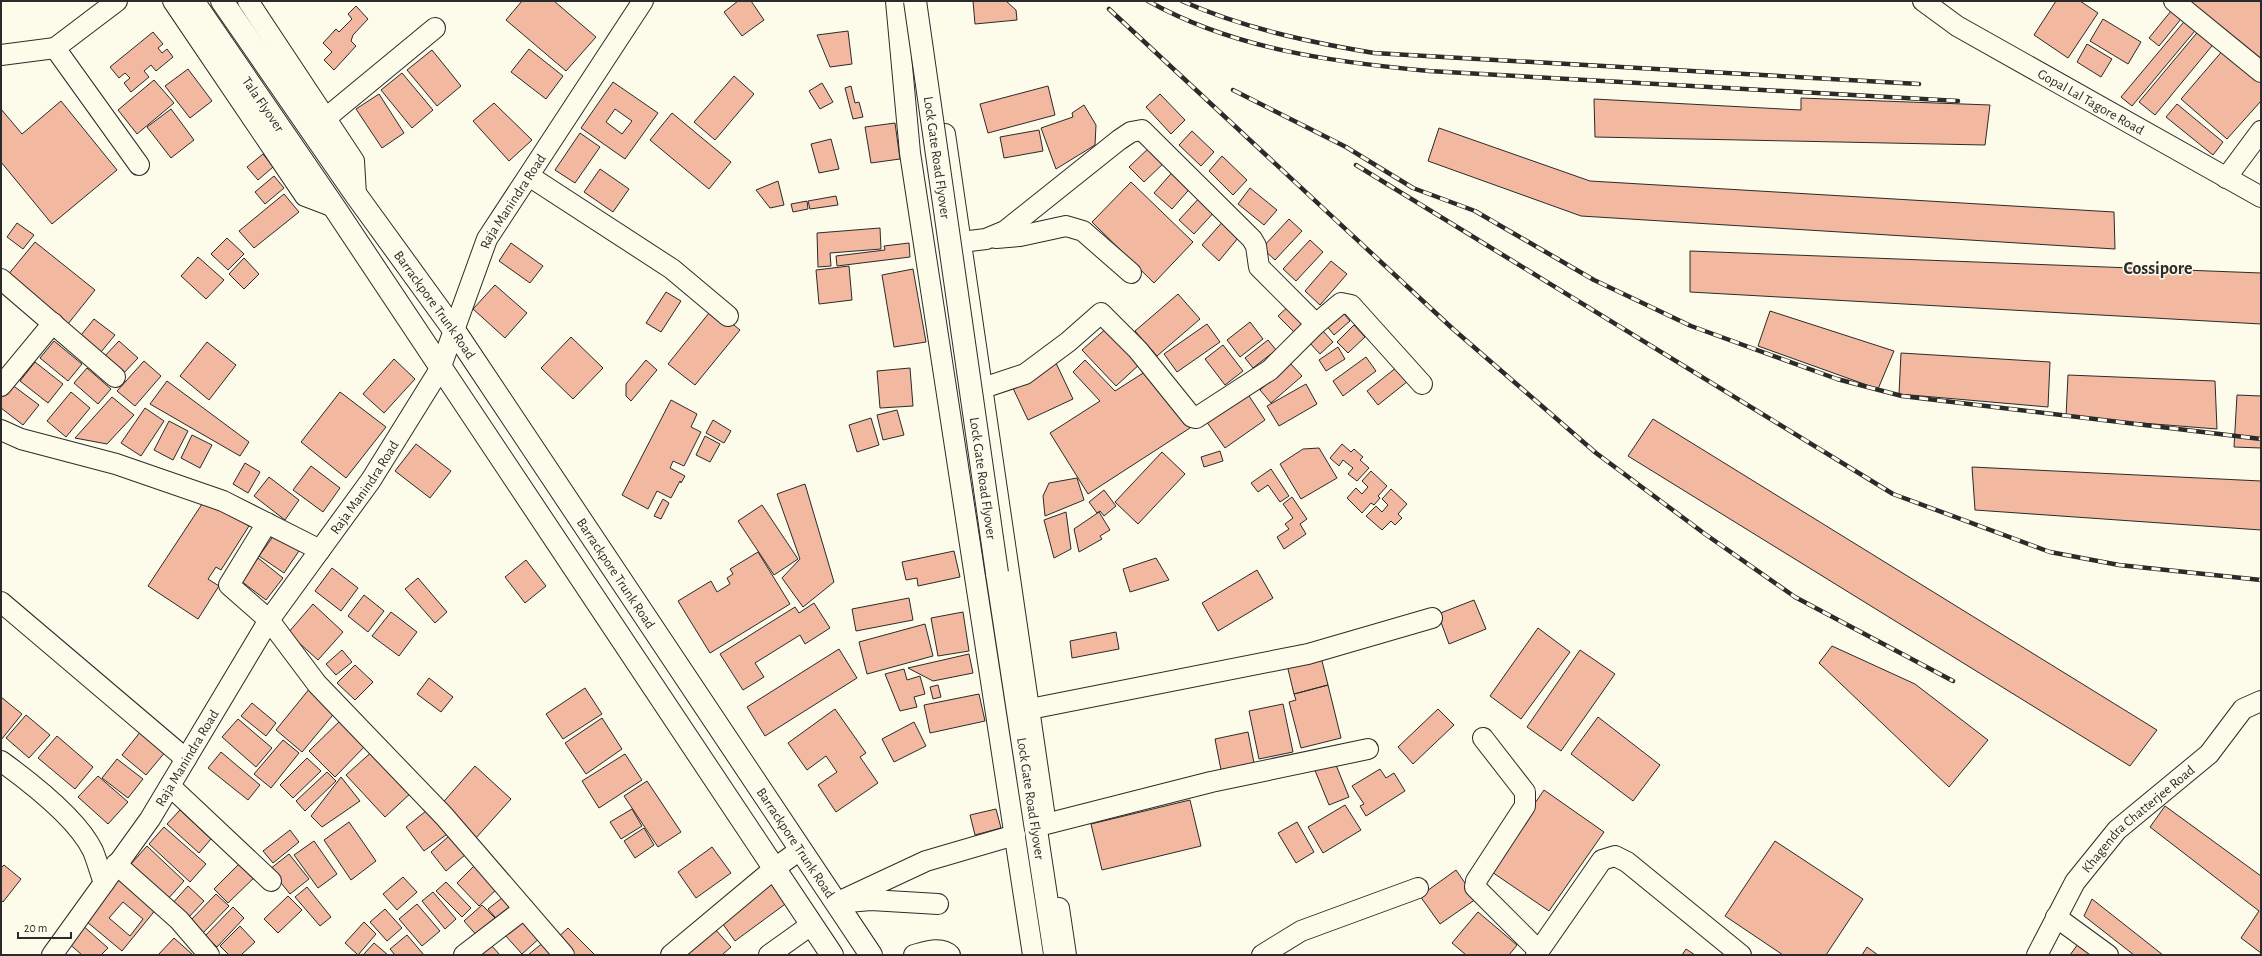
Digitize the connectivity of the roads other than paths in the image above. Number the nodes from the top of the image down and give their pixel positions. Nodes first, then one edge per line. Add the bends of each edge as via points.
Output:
1 (117, 1) edge
2 (173, 1) edge
3 (193, 1) edge
4 (222, 1) edge
5 (248, 1) edge
6 (643, 1) edge
7 (896, 1) edge
8 (908, 1) edge
9 (915, 1) edge
10 (1923, 1) edge
11 (2174, 1) edge
12 (435, 28) dead end
13 (55, 48) junction
14 (1, 55) edge
15 (2261, 72) edge
16 (326, 118) junction
17 (2261, 132) edge
18 (139, 165) dead end
19 (529, 176) junction
20 (2226, 178) junction
21 (356, 195) junction
22 (2261, 197) edge
23 (334, 207) junction
24 (986, 239) junction
25 (961, 242) junction
26 (1131, 273) dead end
27 (1, 279) edge
28 (728, 316) dead end
29 (52, 324) junction
30 (1316, 324) junction
31 (454, 330) junction
32 (440, 369) junction
33 (115, 377) dead end
34 (1422, 384) dead end
35 (1, 386) edge
36 (982, 388) junction
37 (1, 430) edge
38 (267, 523) junction
39 (320, 550) junction
40 (1, 602) edge
41 (1432, 618) dead end
42 (269, 620) junction
43 (2261, 701) edge
44 (1030, 709) junction
45 (1483, 738) dead end
46 (1368, 749) dead end
47 (186, 759) junction
48 (1, 761) edge
49 (170, 786) junction
50 (1046, 824) junction
51 (1015, 835) junction
52 (800, 850) junction
53 (116, 864) junction
54 (775, 868) junction
55 (271, 881) dead end
56 (104, 883) junction
57 (1418, 888) dead end
58 (836, 903) junction
59 (938, 904) dead end
60 (524, 908) junction
61 (2056, 917) junction
62 (811, 925) junction
63 (1538, 953) edge
64 (52, 955) edge
65 (209, 955) edge
66 (464, 955) edge
67 (564, 955) edge
68 (671, 955) edge
69 (770, 955) edge
70 (832, 955) edge
71 (871, 955) edge
72 (914, 955) edge
73 (950, 955) edge
74 (1033, 955) edge
75 (1055, 955) edge
76 (1066, 955) edge
77 (1262, 955) edge
78 (1741, 955) edge
79 (2037, 955) edge
80 (2108, 955) edge

1 - 13 street
2 - 23 street via 305,196
3 - 23 main road, Tala Flyover
4 - 21 main road, Tala Flyover
5 - 16 street
6 - 19 street, Raja Manindra Road
7 - 51 street via 910,154
8 - 25 street via 927,21
9 - 75 main road, Lock Gate Road Flyover, bridge
10 - 20 street, Gopal Lal Tagore Road via 1957,26
11 - 15 street
12 - 16 street
13 - 14 street
13 - 18 street
16 - 21 street via 354,161
17 - 20 street
19 - 28 street via 672,269
19 - 31 street, Raja Manindra Road via 487,239
20 - 22 street, Gopal Lal Tagore Road
21 - 31 main road, Barrackpore Trunk Road
23 - 32 main road, Barrackpore Trunk Road
24 - 25 street
24 - 26 street via 1020,236 1066,226 1083,231
24 - 30 street via 1005,232 1119,140 1131,132 1142,130 1252,239 1256,246 1259,267
25 - 36 street
27 - 29 street
29 - 33 street
29 - 35 street
30 - 34 street via 1341,304 1350,305
30 - 36 street via 1270,370 1196,418 1192,417 1138,350 1101,313 1025,374
31 - 32 street, Raja Manindra Road
31 - 52 main road, Barrackpore Trunk Road
32 - 39 street, Raja Manindra Road via 371,480
32 - 54 main road, Barrackpore Trunk Road
36 - 44 street
37 - 38 street via 21,439 116,464 223,501
38 - 39 street
38 - 42 street via 229,585
39 - 42 street, Raja Manindra Road
40 - 47 street
41 - 44 street via 1308,654
42 - 47 street, Raja Manindra Road
42 - 60 street via 317,684 444,816
43 - 61 street, Khagendra Chatterjee Road via 2243,709 2204,758 2117,830 2075,882
44 - 50 street
45 - 63 street via 1525,792 1526,800 1525,806 1475,887
46 - 50 street via 1211,782
47 - 49 street, Raja Manindra Road
48 - 56 street via 76,825 92,850
49 - 53 street, Raja Manindra Road via 150,819
49 - 55 street
50 - 76 street
51 - 58 street via 926,861
51 - 74 street
52 - 54 street
52 - 58 main road, Barrackpore Trunk Road
53 - 56 street, Raja Manindra Road
53 - 65 street via 179,920
54 - 62 main road, Barrackpore Trunk Road
54 - 68 street
56 - 64 street, Raja Manindra Road
57 - 77 street via 1301,931
58 - 59 street via 871,900
58 - 71 main road, Barrackpore Trunk Road
60 - 66 street
60 - 67 street
61 - 79 street, Khagendra Chatterjee Road
61 - 80 street
62 - 69 street
62 - 70 main road, Barrackpore Trunk Road
63 - 78 street via 1602,860 1615,856 1627,862
72 - 73 street via 932,950 947,952

